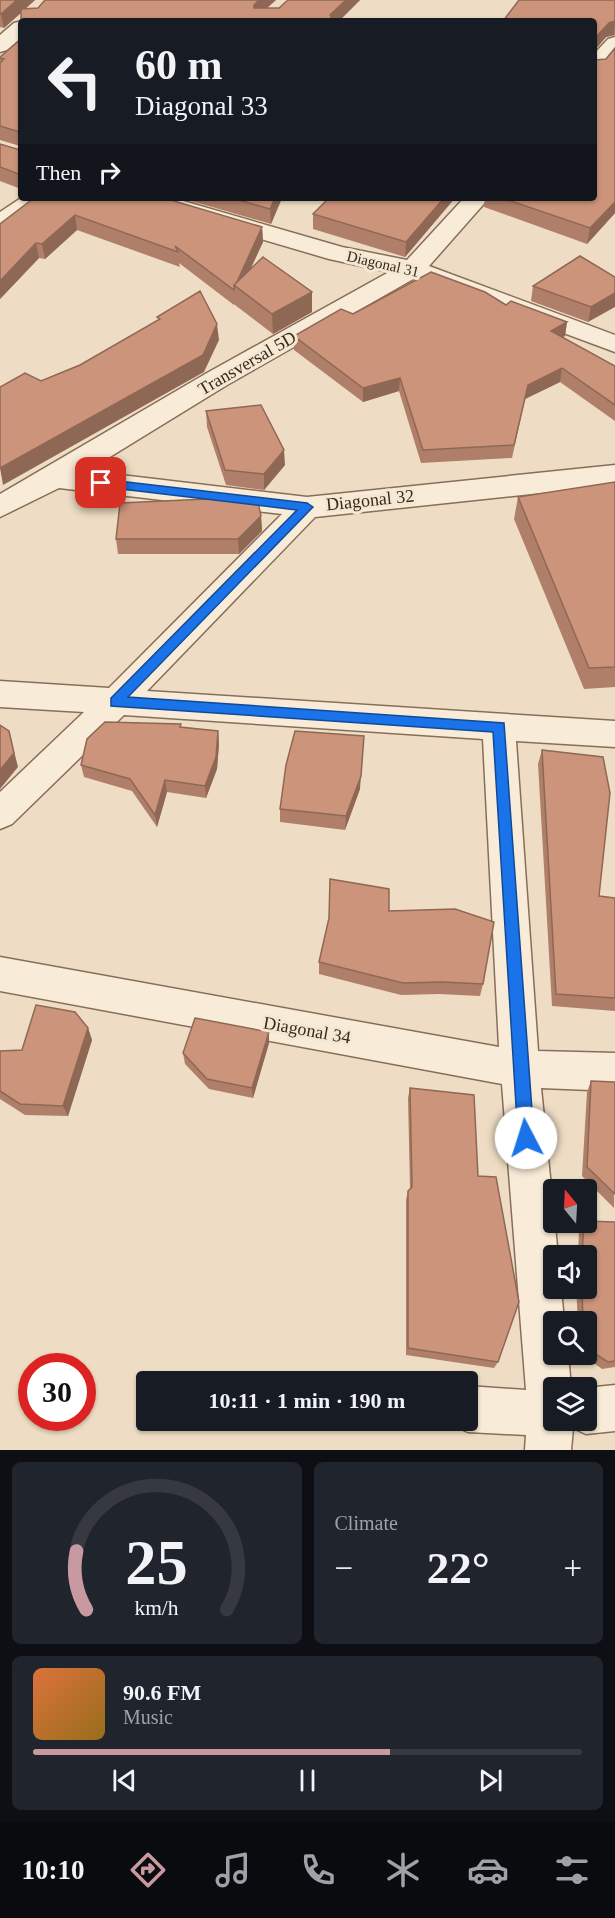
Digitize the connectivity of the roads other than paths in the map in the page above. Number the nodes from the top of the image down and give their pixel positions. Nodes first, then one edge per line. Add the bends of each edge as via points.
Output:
1 (18, 30) edge
2 (615, 43) edge
3 (0, 46) edge
4 (597, 64) edge
5 (33, 201) edge
6 (157, 201) edge
7 (474, 201) edge
8 (0, 223) edge
9 (413, 268) junction
10 (615, 344) edge
11 (615, 475) edge
12 (55, 477) junction
13 (0, 507) edge
14 (307, 507) junction
15 (0, 694) edge
16 (116, 702) junction
17 (499, 727) junction
18 (615, 734) edge
19 (0, 814) edge
20 (0, 974) edge
21 (520, 1069) junction
22 (615, 1072) edge
23 (555, 1377) edge
24 (615, 1408) edge
25 (478, 1410) edge
26 (597, 1413) edge
27 (543, 1420) edge

1 - 3 street
2 - 4 street
5 - 8 street
6 - 9 street, Diagonal 31 via 338,254
7 - 9 street, Transversal 5D
9 - 10 street, Diagonal 31
9 - 12 street, Transversal 5D
11 - 14 street, Diagonal 32
12 - 13 street, Transversal 5D
12 - 14 street, Diagonal 32
14 - 16 street
15 - 16 street
16 - 17 street
16 - 19 street
17 - 18 street
17 - 21 street
20 - 21 street, Diagonal 34
21 - 22 street, Diagonal 34
21 - 23 street
24 - 26 street
25 - 27 street

